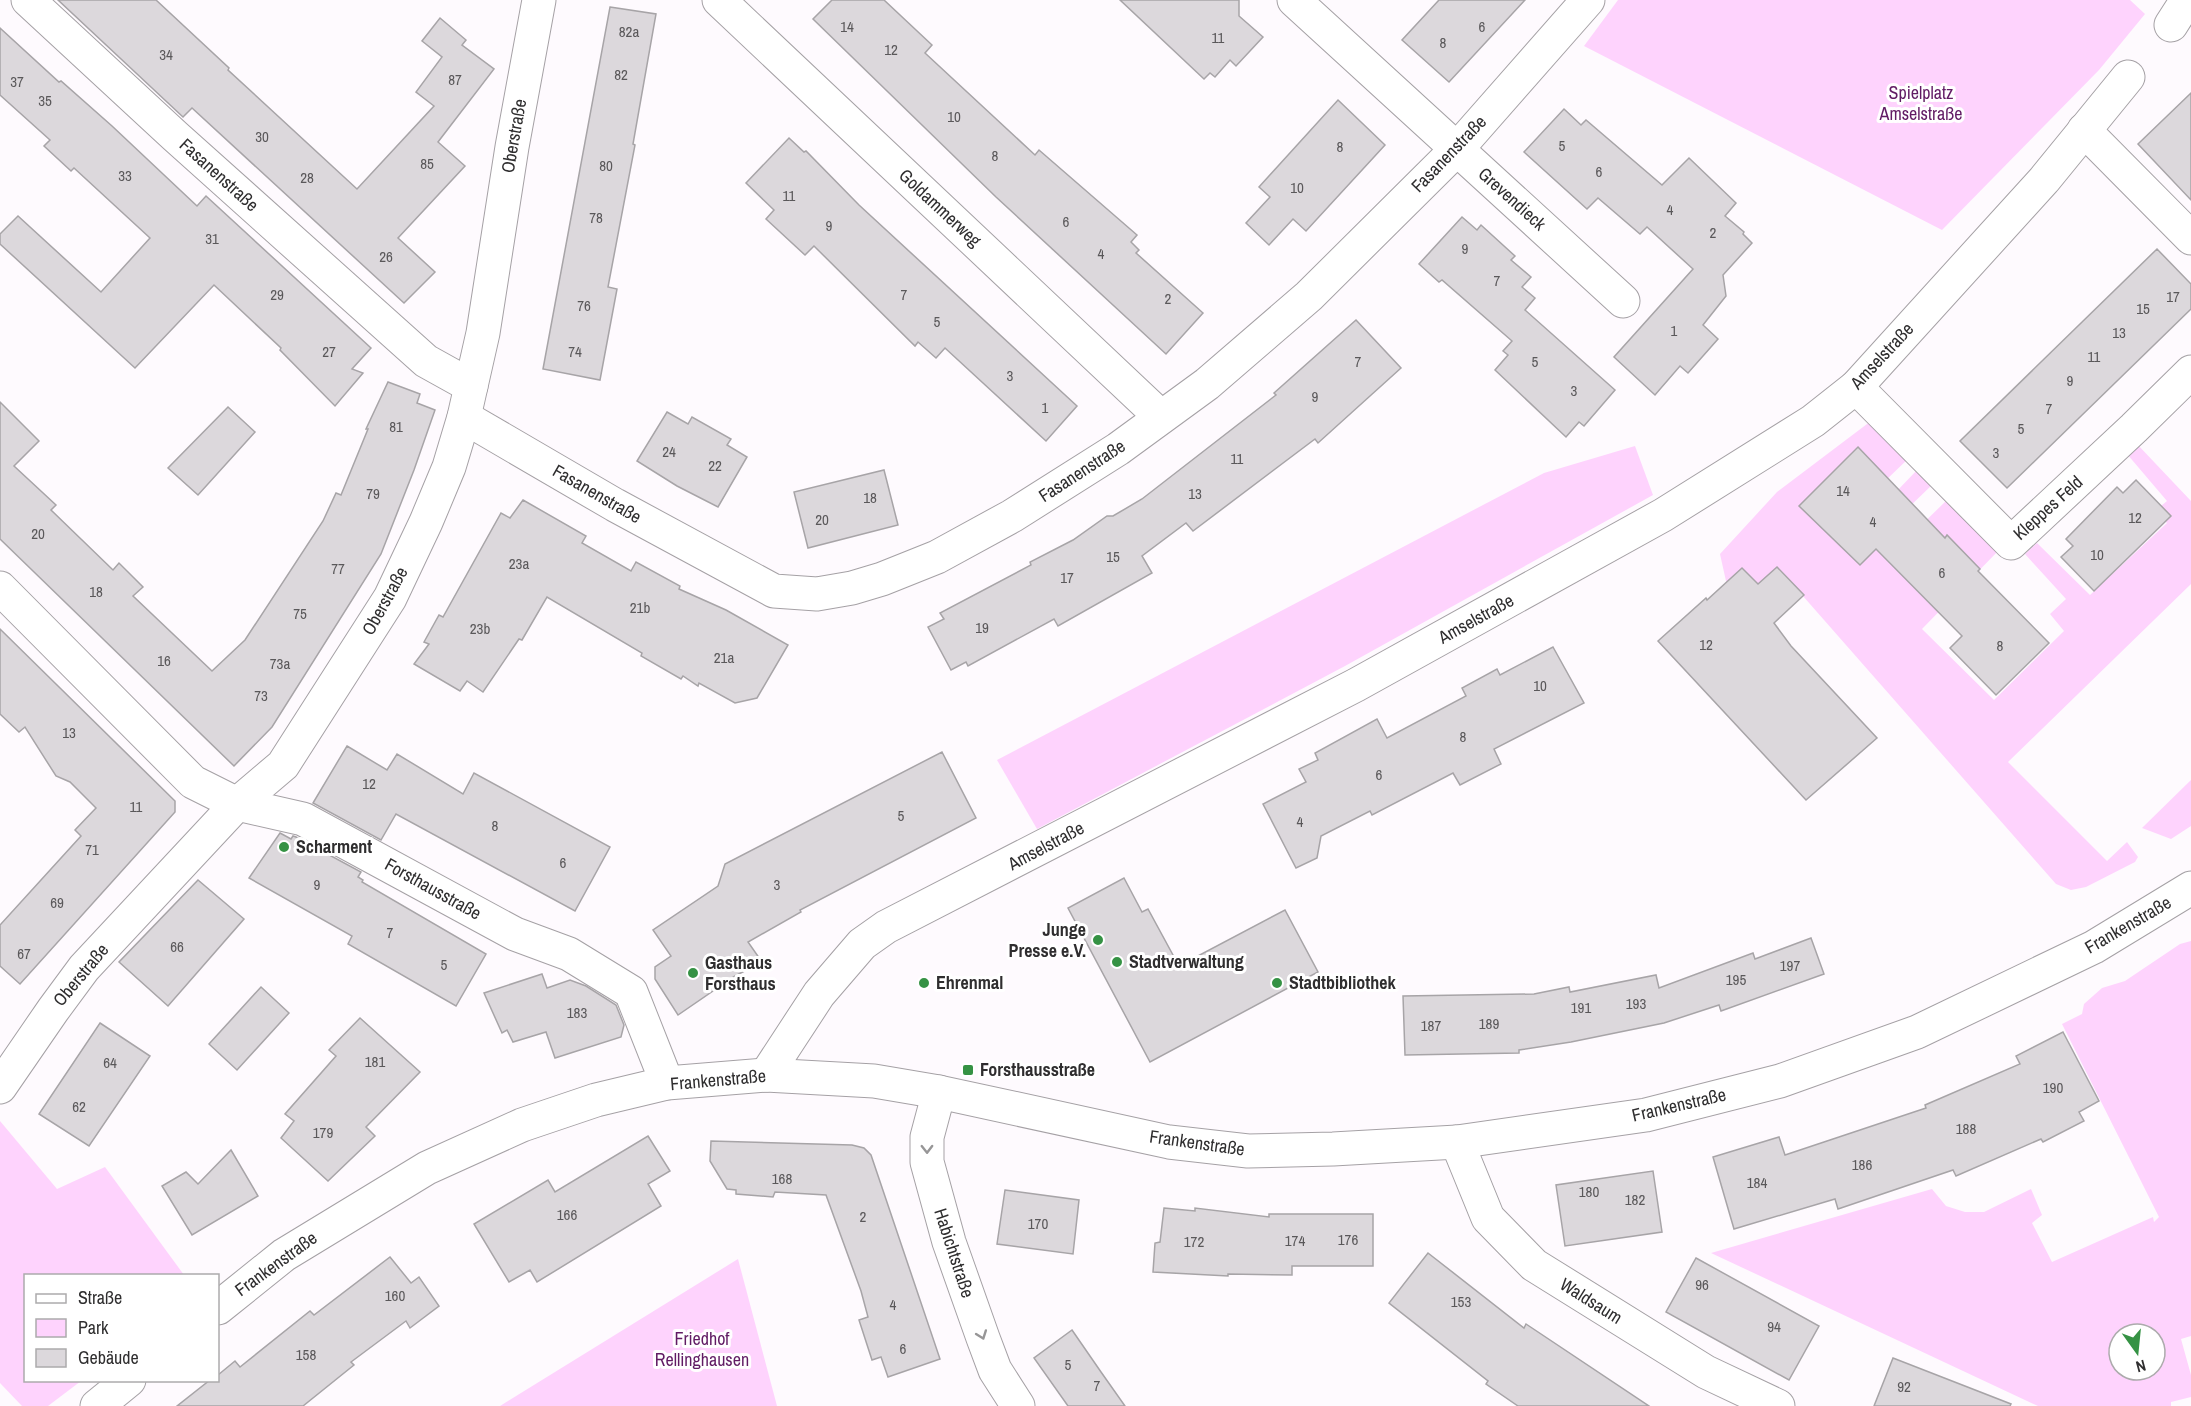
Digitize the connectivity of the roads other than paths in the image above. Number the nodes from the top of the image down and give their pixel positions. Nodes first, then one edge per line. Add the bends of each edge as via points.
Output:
1 (28, 0) edge
2 (539, 0) edge
3 (718, 0) edge
4 (1294, 0) edge
5 (1588, 0) edge
6 (2128, 78) dead end
7 (2084, 130) junction
8 (1457, 149) junction
9 (2191, 238) edge
10 (1623, 301) dead end
11 (2191, 372) edge
12 (1856, 387) junction
13 (467, 402) junction
14 (1161, 417) junction
15 (0, 588) edge
16 (237, 804) junction
17 (2191, 888) edge
18 (766, 1075) junction
19 (668, 1083) junction
20 (0, 1087) edge
21 (939, 1092) junction
22 (1457, 1142) junction
23 (219, 1307) edge
24 (127, 1382) edge
25 (97, 1406) edge
26 (1018, 1406) edge
27 (1778, 1406) edge

1 - 13 street, Fasanenstraße
2 - 13 street, Oberstraße via 483,333
3 - 14 street, Goldammerweg
4 - 8 street, Grevendieck
5 - 8 street, Fasanenstraße
6 - 7 street, Amselstraße
7 - 9 street
7 - 12 street, Amselstraße via 2044,180
8 - 10 street, Grevendieck
8 - 14 street, Fasanenstraße via 1309,296 1207,384
11 - 12 street, Kleppes Feld via 2011,543
12 - 18 street, Amselstraße via 1813,421 1664,515 1356,685 886,927 862,944 819,994
13 - 14 street, Fasanenstraße via 615,505 774,591 817,594 882,579 937,556 1012,516
13 - 16 street, Oberstraße via 449,467 390,598 283,765
15 - 16 street, Forsthausstraße via 193,782
16 - 19 street, Forsthausstraße via 303,819 515,934 569,954 631,992
16 - 20 street, Oberstraße via 84,968
17 - 22 street, Frankenstraße via 2094,947 1917,1032 1780,1081 1646,1115
18 - 19 street, Frankenstraße
18 - 21 street, Frankenstraße via 865,1080
19 - 23 street, Frankenstraße via 596,1100 522,1125 427,1168 315,1234
21 - 22 street, Frankenstraße via 1169,1142 1248,1151
21 -> 26 street, Habichtstraße via 927,1137 927,1162 949,1242 983,1338 995,1370
22 - 27 street, Waldsaum via 1488,1218 1534,1265 1706,1372
24 - 25 street

